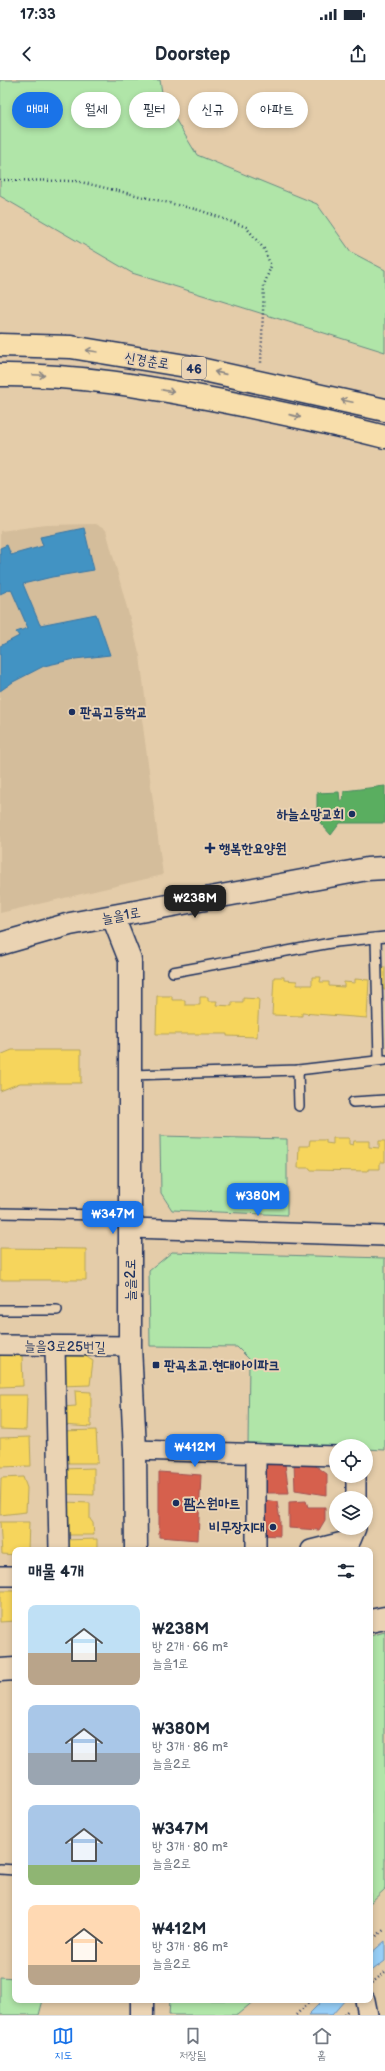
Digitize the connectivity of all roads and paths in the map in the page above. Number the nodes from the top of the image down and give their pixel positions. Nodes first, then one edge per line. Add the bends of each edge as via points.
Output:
1 (0, 180) edge
2 (0, 345) edge
3 (0, 375) edge
4 (261, 382) junction
5 (385, 410) edge
6 (385, 437) edge
7 (385, 868) edge
8 (113, 917) junction
9 (381, 938) edge
10 (0, 944) edge
11 (173, 972) dead end
12 (381, 1026) edge
13 (382, 1060) edge
14 (298, 1070) junction
15 (131, 1075) junction
16 (385, 1100) edge
17 (353, 1102) dead end
18 (299, 1106) dead end
19 (0, 1213) edge
20 (130, 1228) junction
21 (385, 1236) edge
22 (0, 1310) edge
23 (57, 1310) dead end
24 (0, 1345) edge
25 (55, 1346) junction
26 (130, 1346) junction
27 (135, 1450) junction
28 (256, 1454) junction
29 (329, 1456) edge
30 (353, 1535) edge
31 (58, 1547) edge
32 (136, 1547) edge
33 (256, 1547) edge
34 (323, 1547) edge
35 (0, 1576) edge
36 (12, 1576) edge
37 (385, 1618) edge
38 (373, 1620) edge
39 (0, 1670) edge
40 (12, 1670) edge
41 (0, 1869) edge
42 (12, 1870) edge
43 (385, 1929) edge
44 (373, 1939) edge
45 (385, 1972) edge
46 (373, 1983) edge
47 (142, 2003) edge
48 (308, 2003) edge
49 (366, 2003) edge
50 (142, 2015) edge
51 (296, 2015) edge
52 (368, 2015) edge

1 - 4 path via 76,181 198,210 246,227 264,249 271,266 264,285 260,346
4 -> 2 highway, 신경춘로 / 46 via 186,366 71,347
3 -> 6 highway, 신경춘로 / 46 via 40,374 162,390
5 -> 4 highway, 신경춘로 / 46
7 - 8 street, 늘을1로
8 - 10 street, 늘을1로 via 70,924
8 - 15 street, 늘을2로 via 130,960
9 - 11 lane via 336,942
9 - 12 lane
12 - 13 lane
13 - 14 lane
14 - 15 lane
14 - 18 lane
15 - 20 street, 늘을2로
16 - 17 lane
19 - 20 lane via 101,1215
20 - 21 street
20 - 26 street, 늘을2로
22 - 23 lane
24 - 25 street, 늘을3로25번길
25 - 26 street, 늘을3로25번길
25 - 31 street
26 - 27 street, 늘을2로
27 - 28 street
27 - 32 street, 늘을2로
28 - 29 street
28 - 33 street
30 - 34 street via 351,1540
35 - 36 street
37 - 38 street
39 - 40 street
41 - 42 lane
43 - 44 path
45 - 46 path
47 - 50 street
48 - 51 path
49 - 52 street

